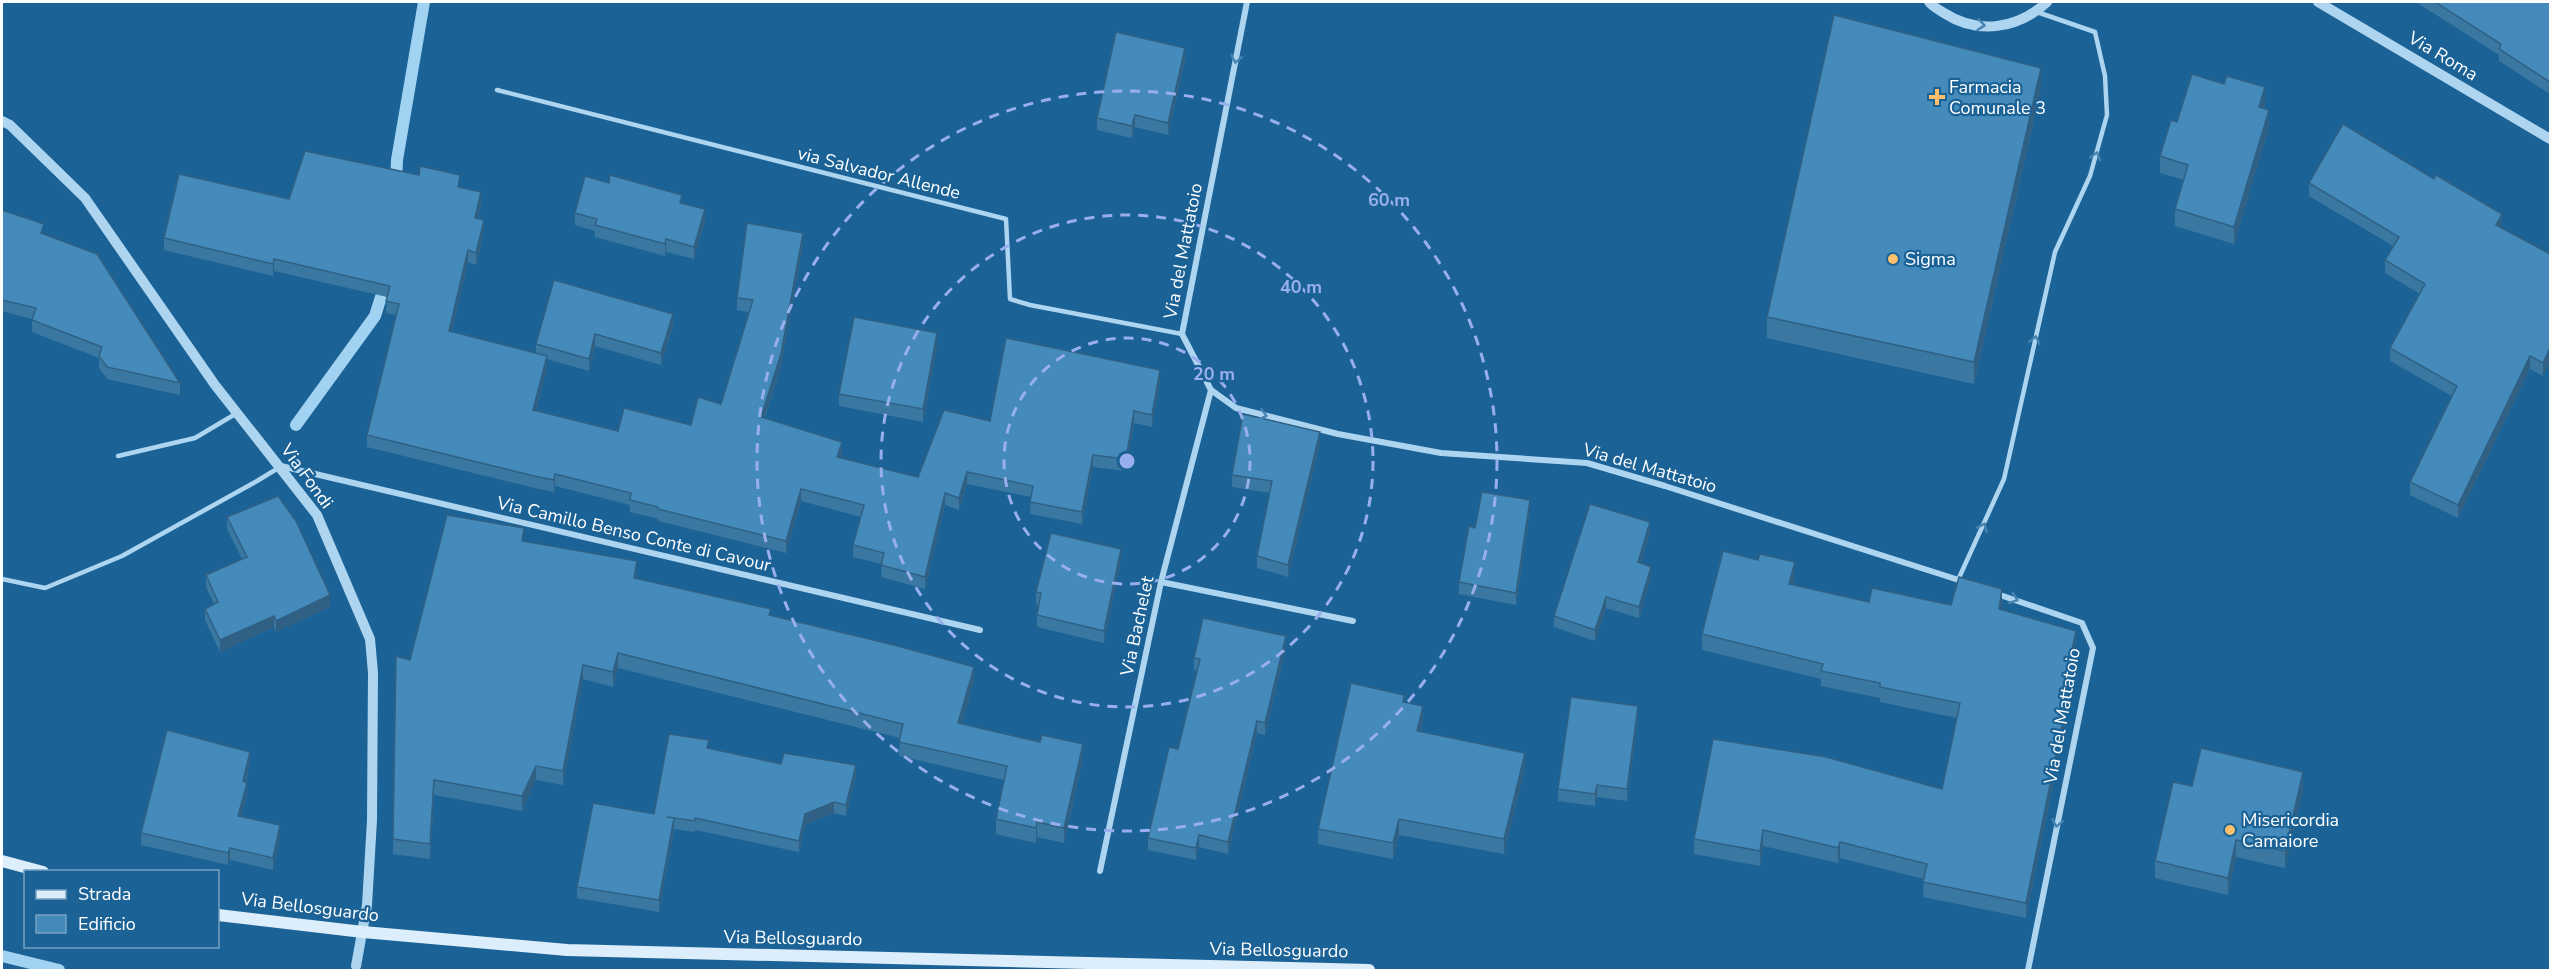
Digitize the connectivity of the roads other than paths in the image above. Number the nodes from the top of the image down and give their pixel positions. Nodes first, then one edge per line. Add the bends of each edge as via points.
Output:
1 (1247, 2) edge
2 (1929, 2) edge
3 (2046, 2) edge
4 (2318, 2) edge
5 (2036, 12) junction
6 (497, 90) dead end
7 (2, 121) edge
8 (2550, 139) edge
9 (1182, 334) junction
10 (1211, 390) junction
11 (237, 413) junction
12 (118, 456) dead end
13 (280, 466) junction
14 (2, 579) edge
15 (1958, 580) junction
16 (1161, 582) junction
17 (1970, 584) edge
18 (1992, 592) edge
19 (1353, 621) dead end
20 (980, 630) dead end
21 (2, 861) edge
22 (36, 870) edge
23 (1100, 871) dead end
24 (219, 915) edge
25 (363, 932) junction
26 (356, 968) edge
27 (1369, 970) edge
28 (2028, 970) edge

1 -> 9 street, Via del Mattatoio
2 -> 5 street via 1956,21 1983,27 2011,24
3 - 5 street
4 - 8 street, Via Roma
15 -> 5 lane via 2004,479 2055,252 2090,176 2107,115 2105,76 2095,32
6 - 9 lane, via Salvador Allende via 1006,219 1010,299
7 - 11 street, Via Fondi via 85,198
9 - 10 street, Via del Mattatoio
10 -> 15 street, Via del Mattatoio via 1236,408 1338,434 1441,453 1587,463
10 - 16 street, Via Bachelet
11 - 12 lane via 195,438
11 - 13 street, Via Fondi
13 - 14 lane via 122,556 45,588
13 - 20 street, Via Camillo Benso Conte di Cavour
13 - 25 street, Via Fondi via 317,515 370,639 374,683 372,820
15 - 17 street, Via del Mattatoio
16 - 19 street
16 - 23 street, Via Bachelet
18 -> 28 street, Via del Mattatoio via 2082,623 2093,648
21 - 22 main road
24 - 25 main road, Via Bellosguardo
25 - 26 street, Via Fondi
25 - 27 main road, Via Bellosguardo via 567,950

